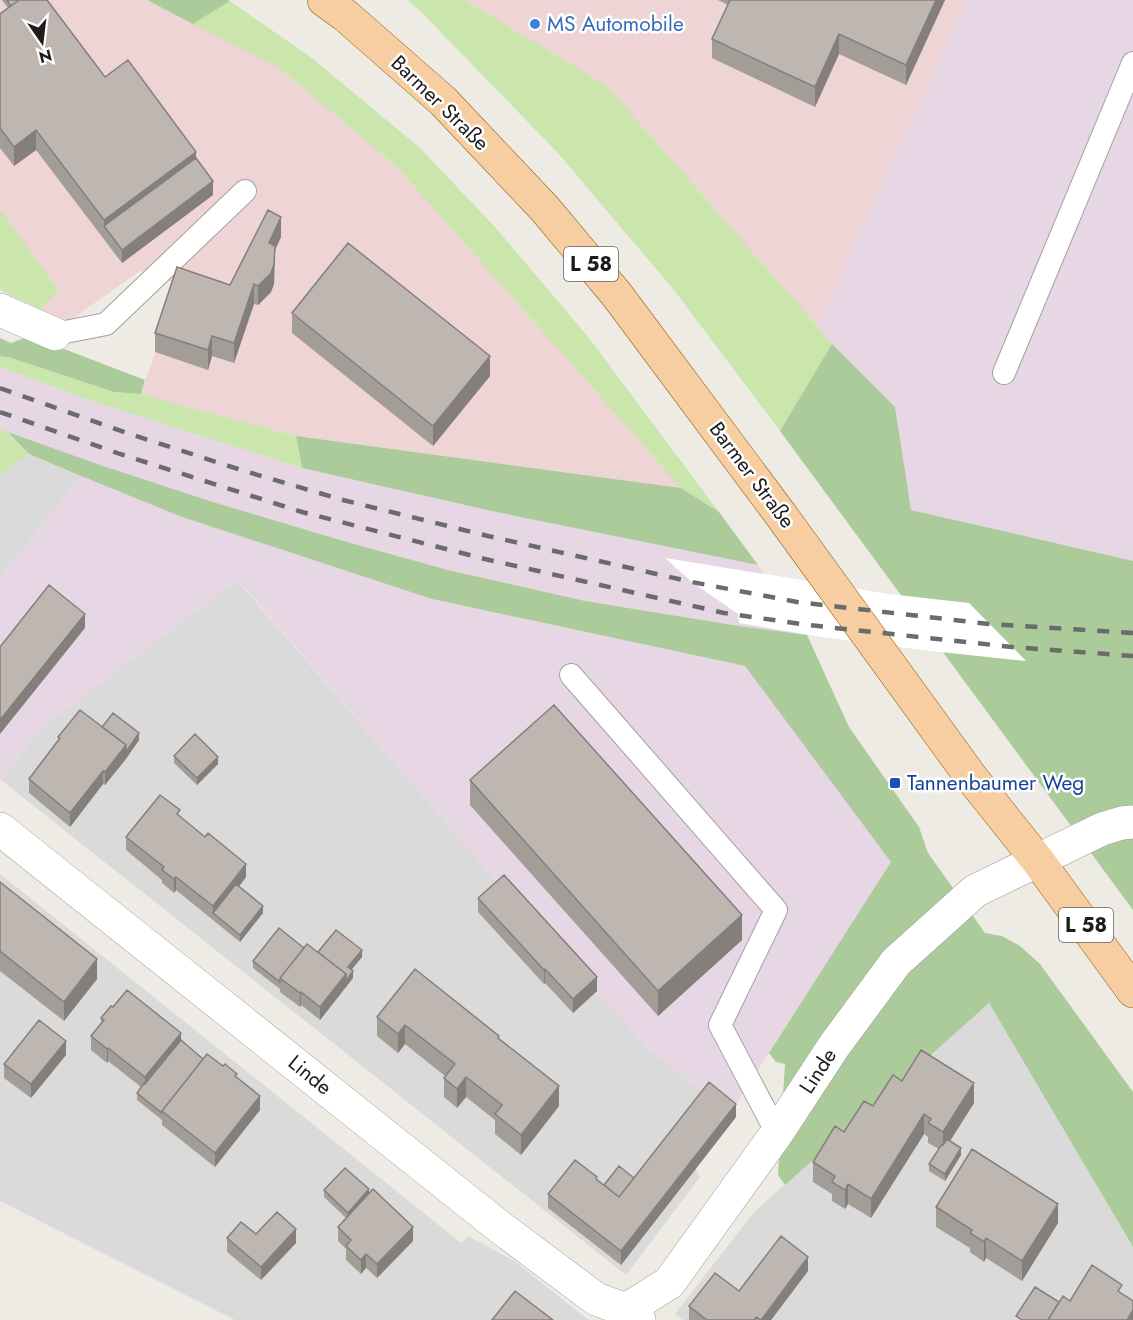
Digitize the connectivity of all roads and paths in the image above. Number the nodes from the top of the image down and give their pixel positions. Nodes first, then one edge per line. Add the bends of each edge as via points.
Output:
1 (324, 0) edge
2 (1133, 63) edge
3 (246, 191) dead end
4 (0, 310) edge
5 (55, 334) joint
6 (1004, 373) dead end
7 (571, 675) dead end
8 (1133, 822) edge
9 (0, 829) edge
10 (1038, 861) junction
11 (1133, 991) edge
12 (777, 1134) junction
13 (633, 1315) edge

1 - 10 main road, Barmer Straße / L 58 via 443,100 545,209 617,295 782,515 970,777
2 - 6 lane
3 - 5 lane via 106,324
4 - 5 street
7 - 12 lane via 776,910 720,1025
8 - 10 street via 1102,829
9 - 13 street, Linde via 501,1228 597,1299
10 - 11 main road, Barmer Straße / L 58
10 - 12 street, Linde via 975,891 896,962 834,1046
12 - 13 street, Linde via 669,1283

